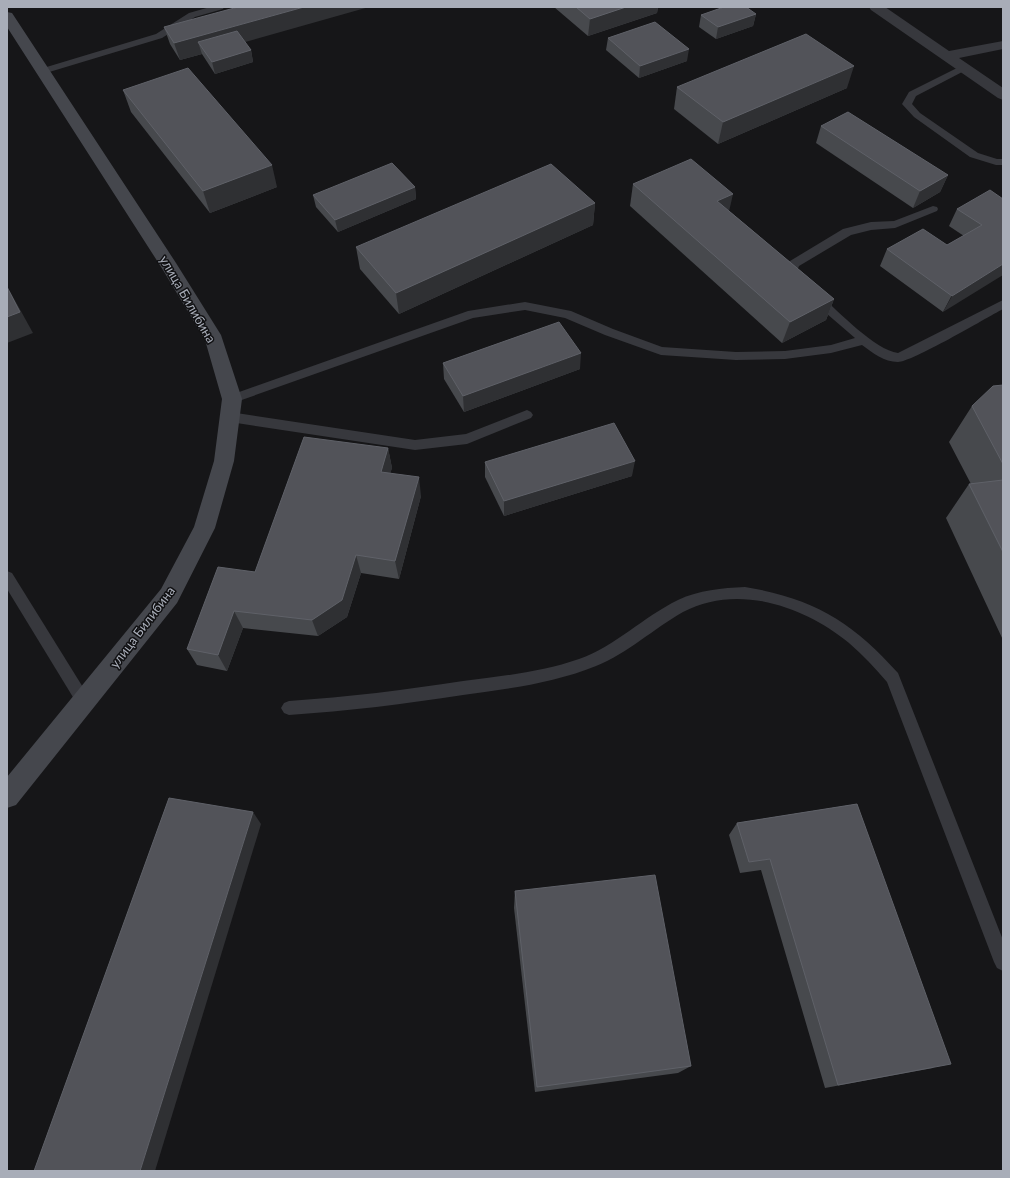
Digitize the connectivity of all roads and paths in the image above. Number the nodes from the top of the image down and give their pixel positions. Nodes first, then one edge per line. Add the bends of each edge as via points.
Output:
1 (220, 7) edge
2 (876, 7) edge
3 (7, 16) edge
4 (1003, 45) edge
5 (946, 56) junction
6 (963, 68) junction
7 (43, 71) junction
8 (1003, 95) edge
9 (1003, 162) edge
10 (933, 209) dead end
11 (1003, 304) edge
12 (864, 340) junction
13 (231, 408) junction
14 (527, 415) dead end
15 (7, 577) edge
16 (84, 702) junction
17 (289, 708) dead end
18 (7, 796) edge
19 (1003, 962) edge

1 - 7 lane via 192,15 159,36
2 - 5 street
3 - 7 main road, улица Билибина
4 - 5 street
5 - 6 street
6 - 8 street
6 - 9 lane via 912,94 907,104 917,115 974,155
7 - 13 main road, улица Билибина via 170,267 214,340
10 - 12 lane via 895,224 847,232 794,264 791,271 793,278
11 - 12 lane via 899,358 887,356
12 - 13 lane via 786,355 736,356 661,351 567,314 525,306 472,314
13 - 14 lane via 416,445 467,439
13 - 16 main road, улица Билибина via 224,461 204,528 170,596
15 - 16 lane
16 - 18 main road, улица Билибина
17 - 19 lane via 380,700 517,681 572,668 612,652 688,602 713,595 743,592 802,607 820,615 865,647 893,678

